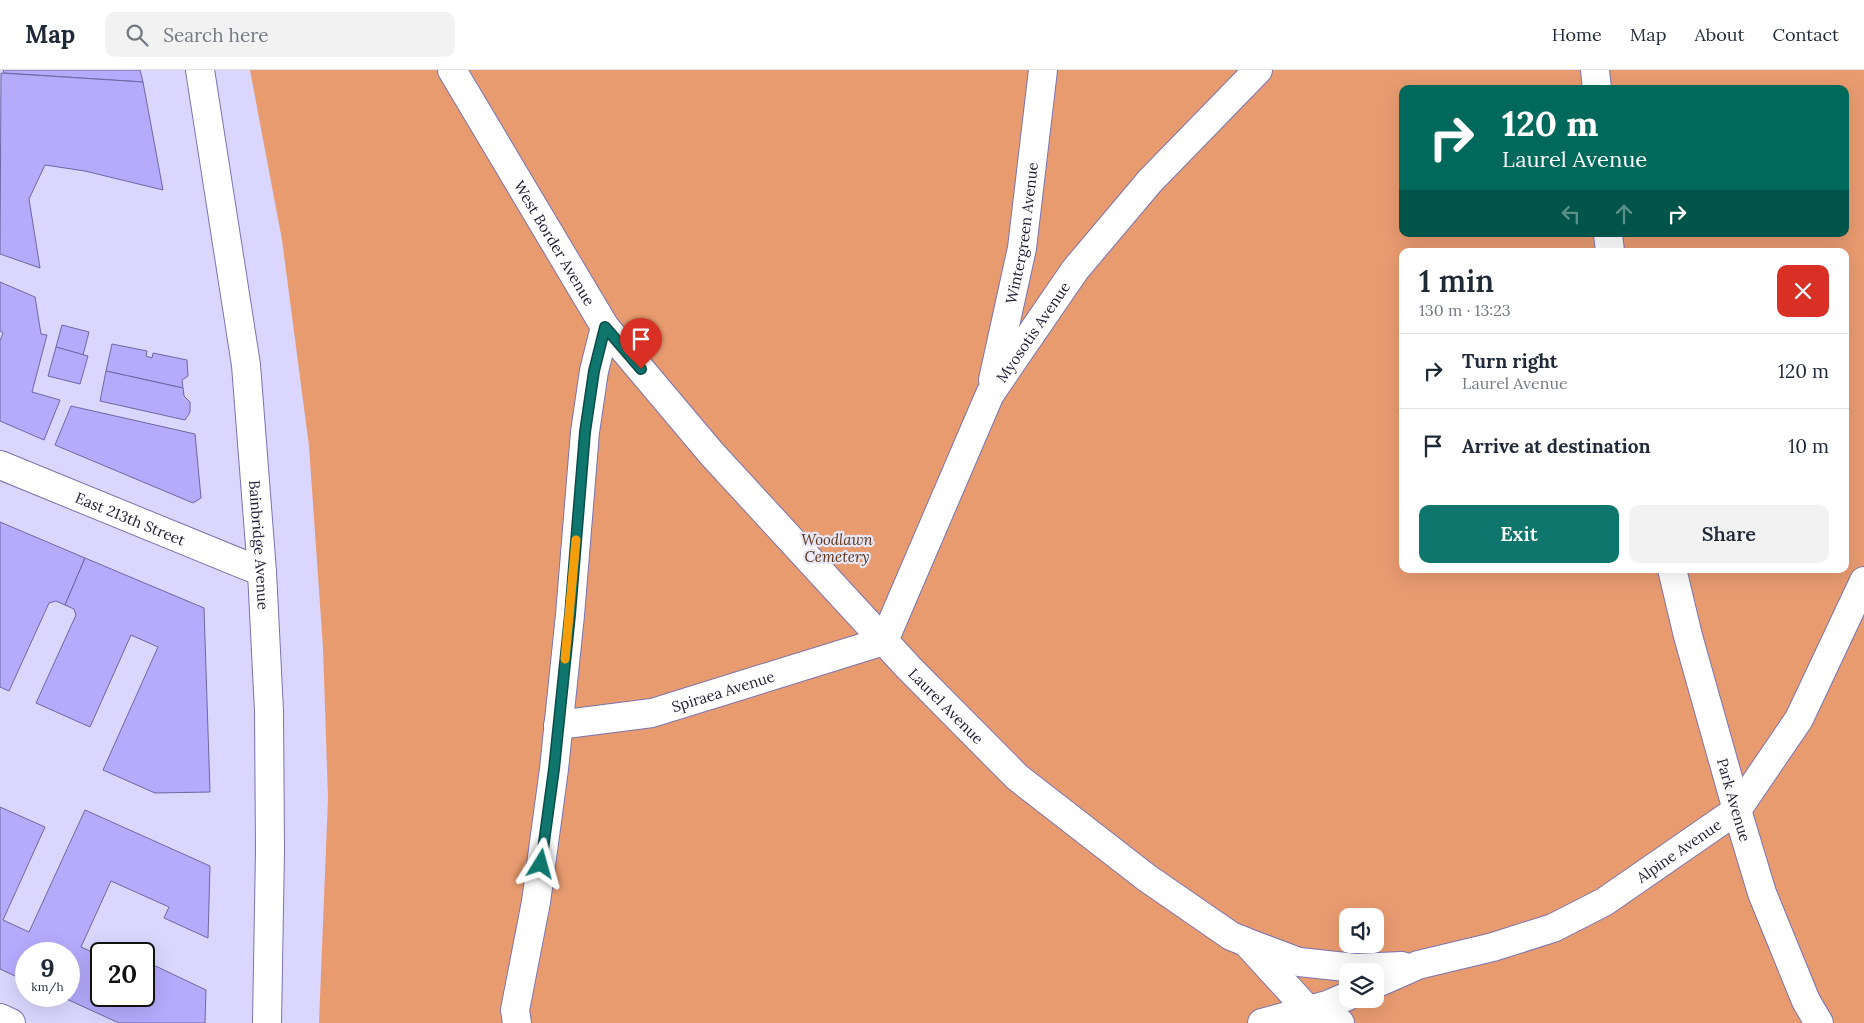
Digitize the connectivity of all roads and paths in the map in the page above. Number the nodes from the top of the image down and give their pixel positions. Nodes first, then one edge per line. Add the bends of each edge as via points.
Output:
1 (200, 70) edge
2 (452, 70) edge
3 (1042, 70) edge
4 (1258, 70) edge
5 (1595, 70) edge
6 (1597, 85) edge
7 (605, 327) junction
8 (990, 394) junction
9 (0, 465) edge
10 (262, 572) junction
11 (1673, 573) edge
12 (1864, 581) edge
13 (884, 640) junction
14 (558, 726) junction
15 (1737, 810) junction
16 (1246, 942) junction
17 (1418, 965) junction
18 (1384, 980) edge
19 (1339, 1000) edge
20 (1312, 1017) edge
21 (0, 1018) edge
22 (11, 1023) edge
23 (267, 1023) edge
24 (517, 1023) edge
25 (1262, 1023) edge
26 (1340, 1023) edge
27 (1819, 1023) edge

1 - 10 main road, Bainbridge Avenue via 246,365
2 - 7 main road, West Border Avenue
3 - 8 main road, Wintergreen Avenue via 1022,248
4 - 8 main road, Myosotis Avenue via 1150,181 1075,270
5 - 6 main road
7 - 13 main road, Laurel Avenue via 712,454
7 - 14 main road via 594,371 585,432
8 - 13 main road, Myosotis Avenue
9 - 10 main road, East 213th Street
10 - 23 main road, Bainbridge Avenue via 269,751
11 - 15 main road, Park Avenue
12 - 15 main road, Alpine Avenue via 1799,719
13 - 14 main road, Spiraea Avenue via 652,713
13 - 16 main road, Laurel Avenue via 1016,777 1147,878 1231,936
14 - 24 main road via 536,902 516,1010
15 - 17 main road, Alpine Avenue via 1604,902 1554,928 1493,948
15 - 27 main road, Park Avenue via 1762,893 1806,1001
16 - 17 main road via 1299,962 1355,968
16 - 20 main road, Laurel Avenue
17 - 18 main road, Alpine Avenue
19 - 20 main road
20 - 25 main road
20 - 26 main road, Laurel Avenue
21 - 22 main road

